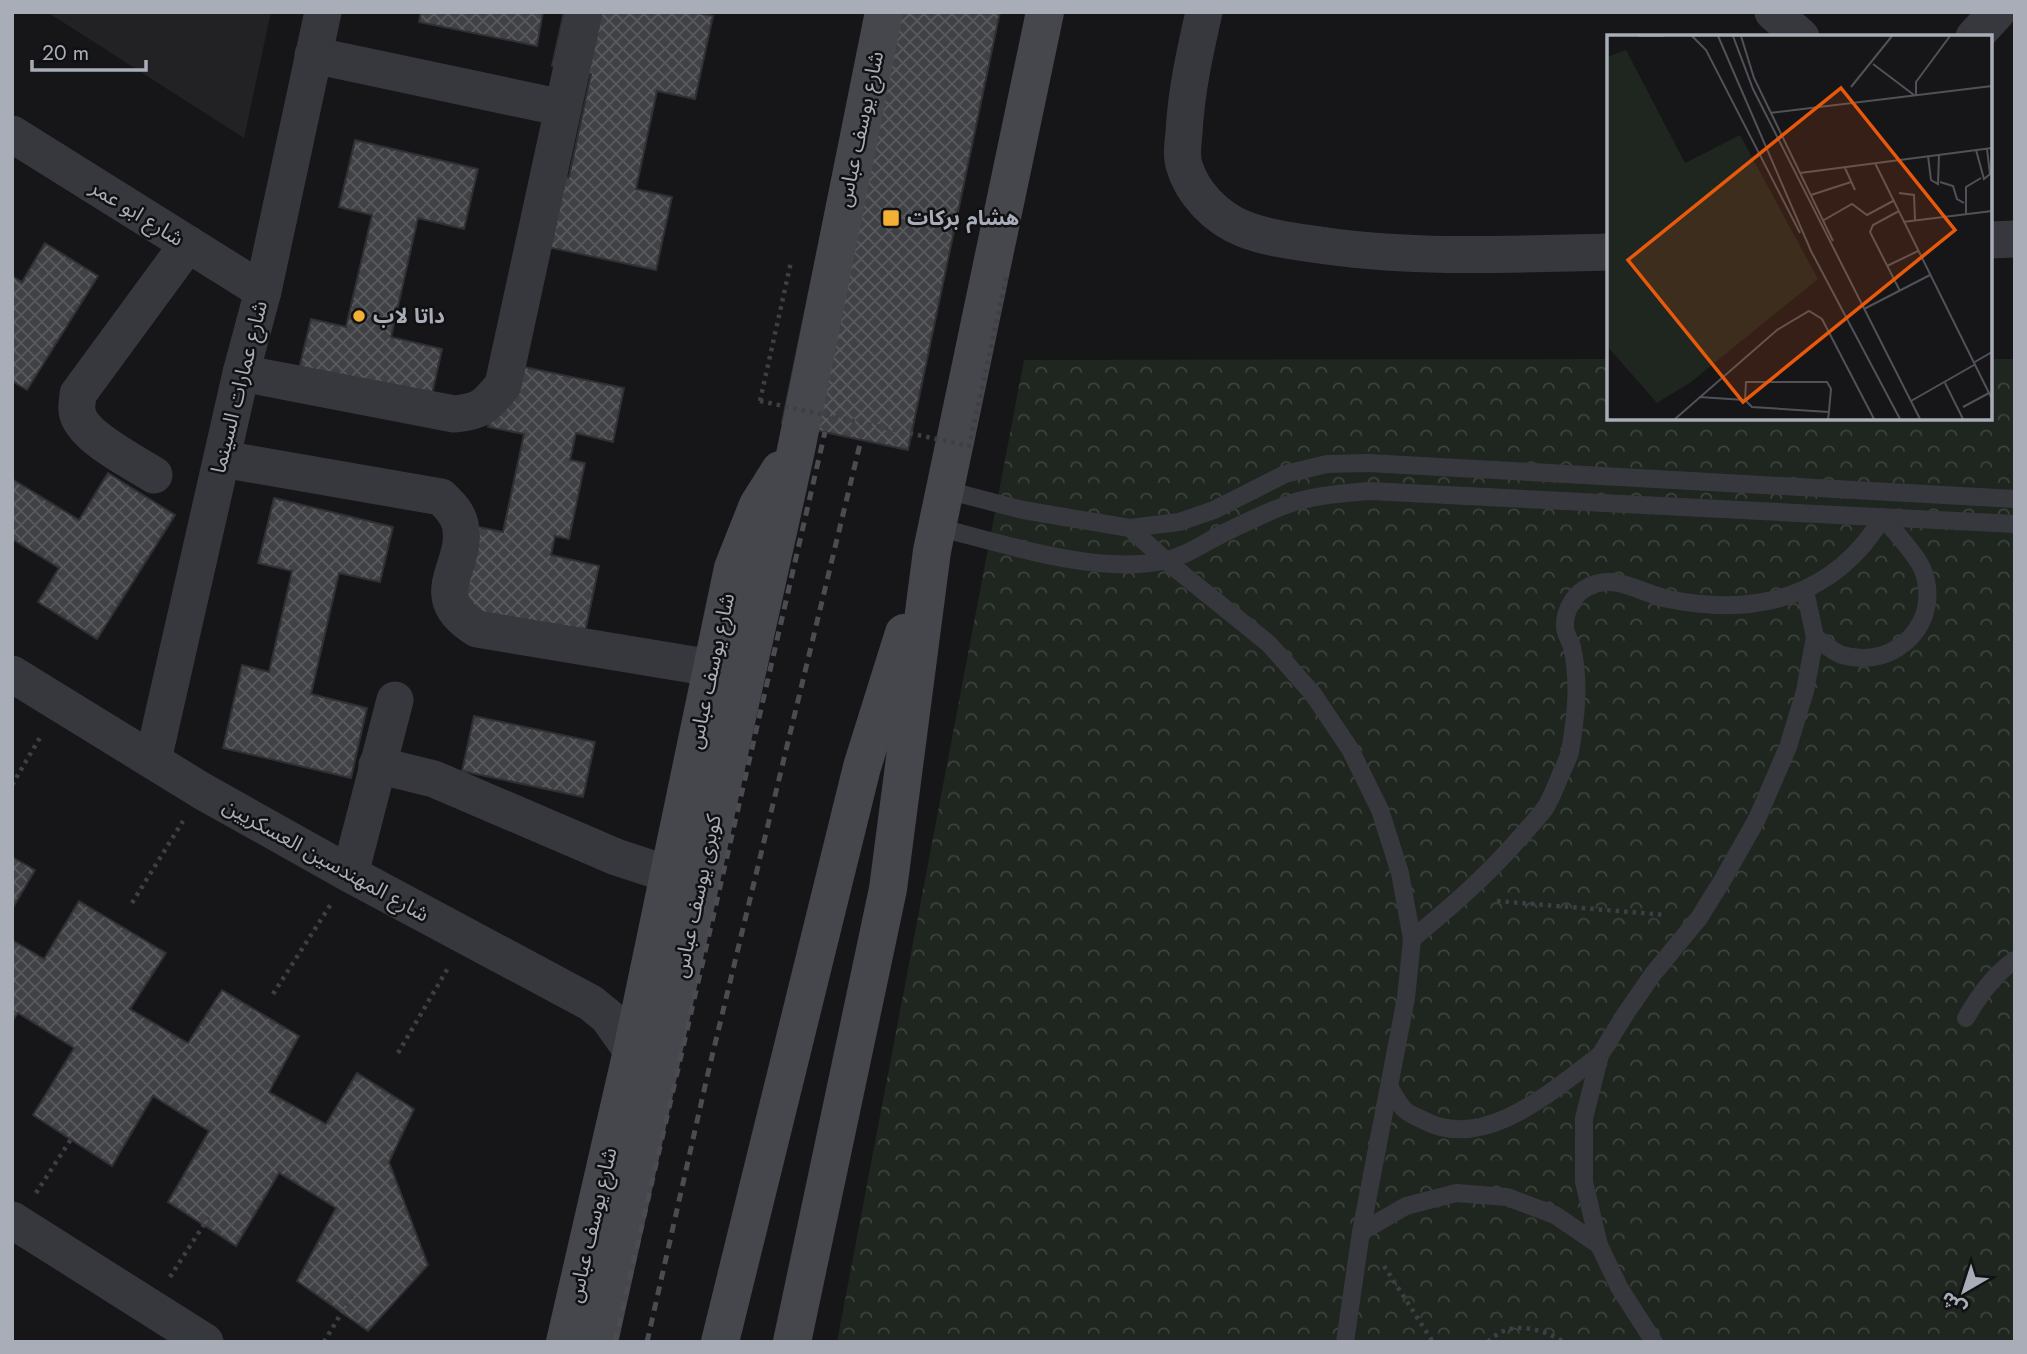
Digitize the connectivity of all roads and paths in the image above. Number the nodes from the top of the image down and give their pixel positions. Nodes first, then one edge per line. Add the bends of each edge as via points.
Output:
1 (323, 12) edge
2 (584, 12) edge
3 (884, 12) edge
4 (1045, 12) edge
5 (1204, 12) edge
6 (1773, 12) edge
7 (1997, 12) edge
8 (1799, 35) edge
9 (1976, 35) edge
10 (313, 55) junction
11 (563, 108) junction
12 (12, 135) edge
13 (2015, 239) edge
14 (1992, 240) edge
15 (188, 244) junction
16 (1607, 252) edge
17 (791, 261) dead end
18 (1007, 274) dead end
19 (263, 291) junction
20 (241, 373) junction
21 (796, 450) junction
22 (222, 459) junction
23 (154, 475) dead end
24 (946, 490) junction
25 (2015, 499) edge
26 (1883, 517) junction
27 (2015, 524) edge
28 (1130, 528) junction
29 (934, 539) junction
30 (1166, 560) junction
31 (1805, 591) junction
32 (1815, 637) junction
33 (712, 668) junction
34 (12, 674) edge
35 (395, 700) dead end
36 (61, 704) junction
37 (153, 760) junction
38 (377, 765) junction
39 (12, 785) edge
40 (202, 791) junction
41 (351, 874) junction
42 (668, 874) junction
43 (1463, 898) junction
44 (132, 903) dead end
45 (1699, 918) junction
46 (466, 937) junction
47 (1412, 939) junction
48 (2015, 960) edge
49 (273, 994) dead end
50 (1966, 1018) dead end
51 (632, 1051) junction
52 (398, 1053) dead end
53 (1600, 1055) junction
54 (1389, 1087) junction
55 (77, 1130) dead end
56 (210, 1215) dead end
57 (14, 1222) edge
58 (1361, 1232) junction
59 (1599, 1245) junction
60 (354, 1292) dead end
61 (151, 1308) junction
62 (205, 1342) edge
63 (324, 1342) edge
64 (565, 1342) edge
65 (599, 1342) edge
66 (720, 1342) edge
67 (792, 1342) edge
68 (1345, 1342) edge
69 (1433, 1342) edge
70 (1488, 1342) edge
71 (1564, 1342) edge
72 (1654, 1342) edge

1 - 10 street, شارع عمارات السينما
2 - 11 street
3 - 21 main road, شارع يوسف عباس
4 - 24 main road
5 - 16 street via 1185,113 1182,161 1190,183 1224,219 1244,229 1298,242 1382,254
6 - 8 street
7 - 9 street
10 - 11 street
10 - 19 street, شارع عمارات السينما
11 - 20 street via 503,385 490,401 473,413 454,414
12 - 15 street, شارع ابو عمر
13 - 14 street
15 - 19 street, شارع ابو عمر
15 - 23 street via 78,394 76,410 82,425
17 - 18 path, bridge via 760,401 969,446
19 - 20 street, شارع عمارات السينما
20 - 22 street, شارع عمارات السينما
21 - 33 main road, شارع يوسف عباس via 775,476 744,536
21 - 65 main road, كوبرى يوسف عباس
22 - 33 street via 441,497 460,524 451,603 461,619 477,629
22 - 37 street, شارع عمارات السينما
24 - 28 lane via 1023,510
24 - 29 main road
25 - 28 lane via 1326,464 1285,474 1214,510 1179,522
26 - 27 lane
26 - 30 lane via 1370,491 1295,502
26 - 31 lane via 1851,561
26 - 32 lane via 1922,567 1928,597 1921,626 1900,649 1871,659 1840,655
28 - 30 lane
29 - 30 lane via 1013,547 1100,564 1133,566
29 - 66 main road via 862,767
29 - 67 main road via 888,889
30 - 47 lane via 1269,644 1313,694 1350,749 1380,810 1400,873
31 - 32 lane
31 - 43 lane via 1714,605 1666,599 1620,582 1600,582 1581,591 1569,607 1565,627 1578,702 1569,756 1546,807
32 - 45 lane via 1788,747 1757,819
33 - 42 main road, شارع يوسف عباس
34 - 36 street, شارع المهندسين العسكريين
35 - 38 street
36 - 37 street, شارع المهندسين العسكريين
36 - 39 path
37 - 40 street, شارع المهندسين العسكريين
38 - 41 street
38 - 42 street via 434,779 616,857
40 - 41 street, شارع المهندسين العسكريين
40 - 44 path
41 - 46 street, شارع المهندسين العسكريين
41 - 49 path
42 - 51 main road, شارع يوسف عباس
43 - 45 path
43 - 47 lane
45 - 53 lane via 1653,974
46 - 51 street, شارع المهندسين العسكريين via 592,1003
46 - 52 path
47 - 54 lane
48 - 50 lane via 1983,991
51 - 64 main road, شارع يوسف عباس
53 - 54 lane via 1500,1122 1468,1131 1434,1126 1405,1111
53 - 59 lane via 1584,1118 1584,1182
54 - 58 lane
55 - 57 path
56 - 61 path
57 - 61 street
58 - 59 lane via 1406,1206 1469,1194 1507,1197 1555,1215
58 - 68 lane
58 - 69 path
59 - 72 lane
60 - 63 path
61 - 62 street
70 - 71 path via 1494,1335 1520,1326 1547,1332

